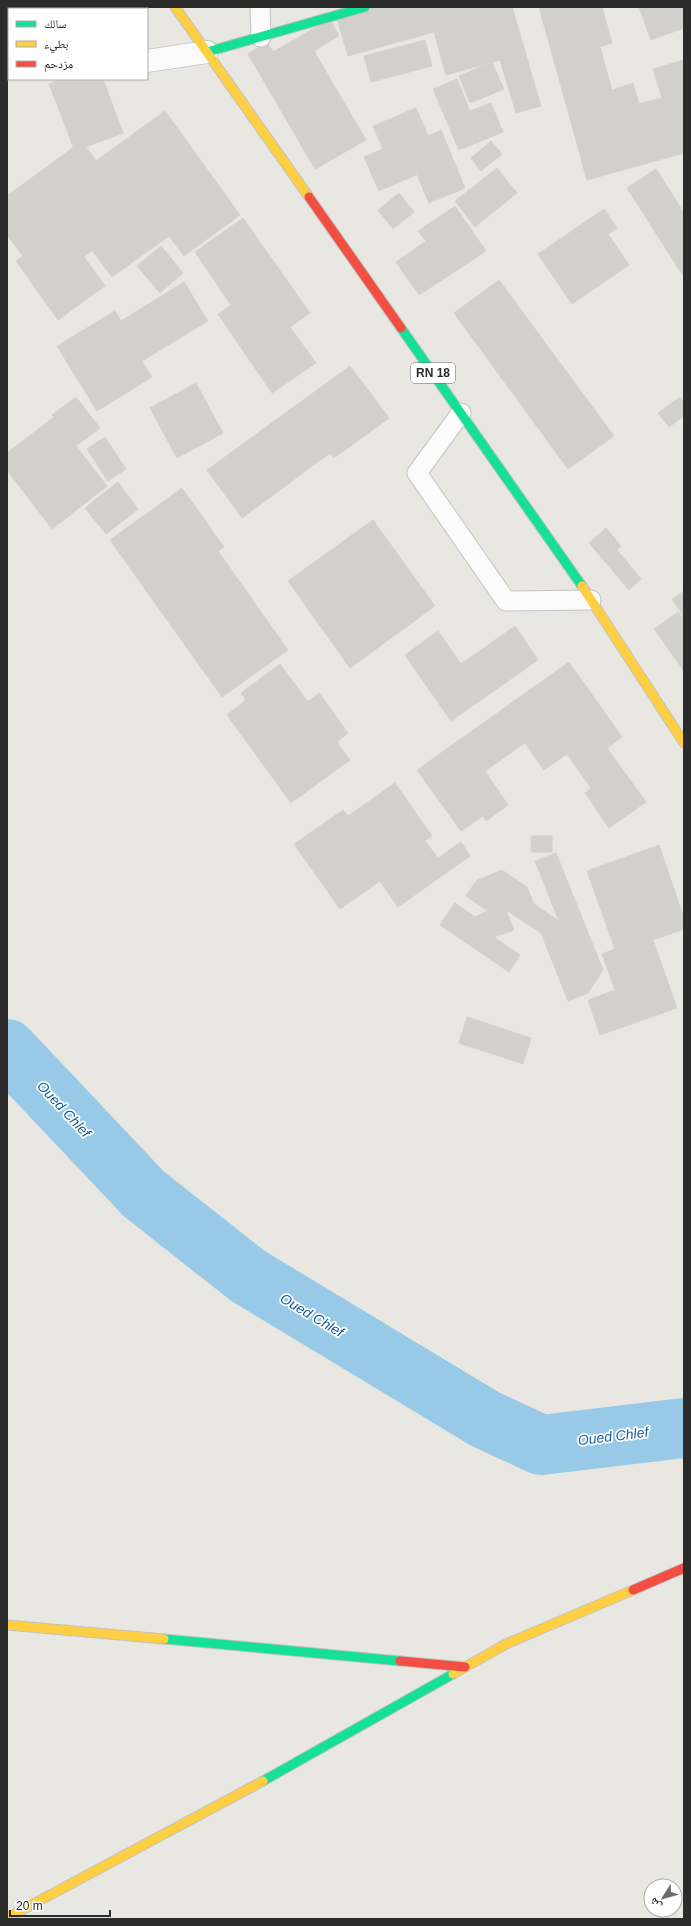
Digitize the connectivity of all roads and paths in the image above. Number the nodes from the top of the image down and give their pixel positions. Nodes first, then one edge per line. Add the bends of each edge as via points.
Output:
1 (175, 7) edge
2 (260, 7) edge
3 (365, 7) edge
4 (261, 37) junction
5 (207, 52) junction
6 (148, 61) edge
7 (461, 414) junction
8 (591, 600) junction
9 (684, 743) edge
10 (684, 1568) edge
11 (7, 1625) edge
12 (465, 1667) junction
13 (7, 1918) edge

1 - 5 main road, RN 18
2 - 4 lane
3 - 4 main road
4 - 5 main road
5 - 6 street
5 - 7 main road, RN 18
7 - 8 main road, RN 18
7 - 8 lane via 417,473 506,601
8 - 9 main road, RN 18
10 - 12 main road via 506,1644
11 - 12 main road
12 - 13 main road via 244,1792

